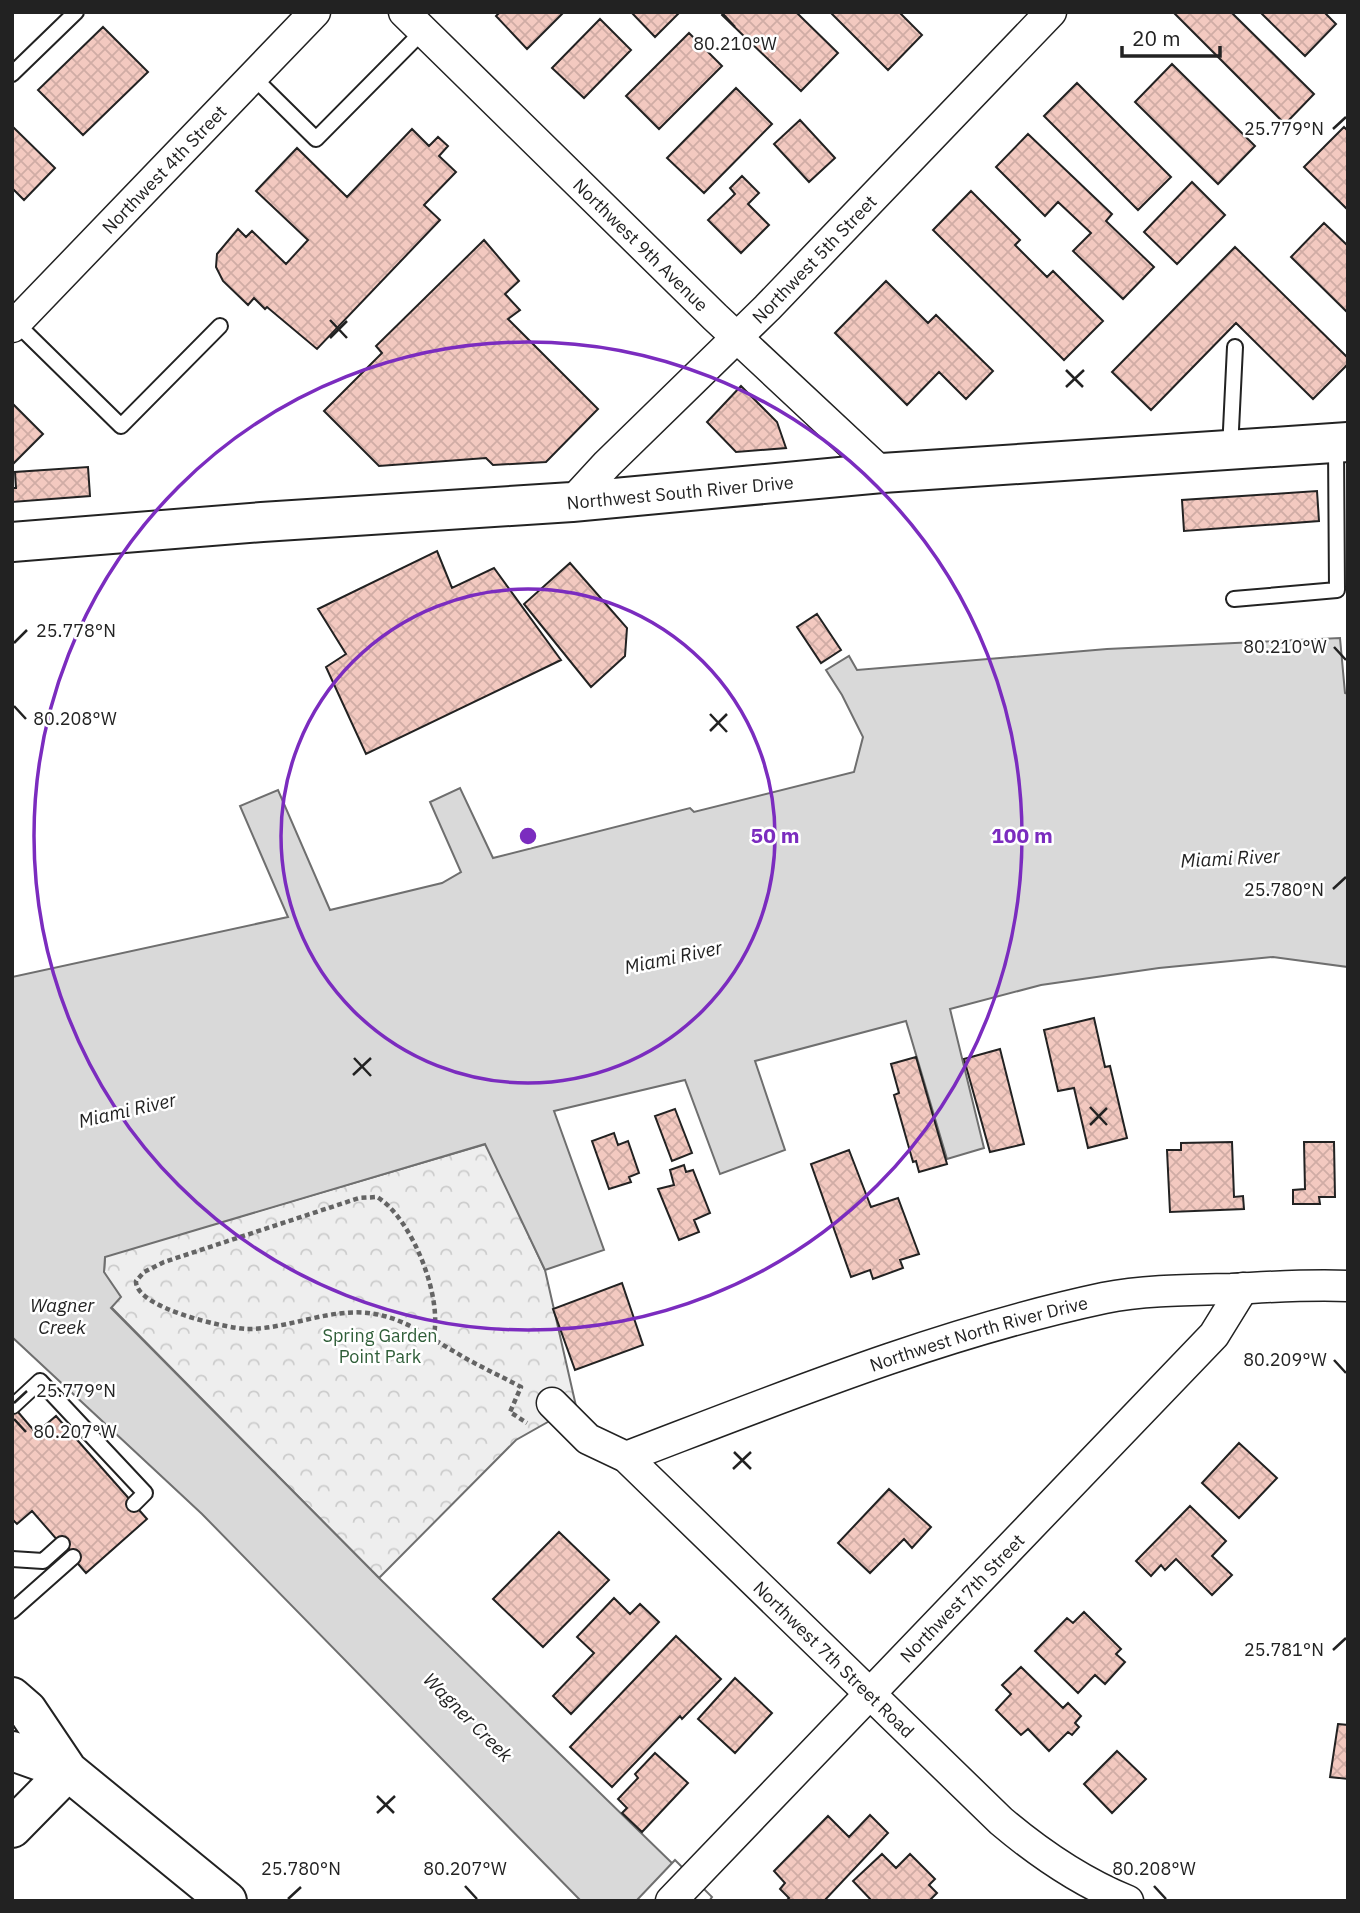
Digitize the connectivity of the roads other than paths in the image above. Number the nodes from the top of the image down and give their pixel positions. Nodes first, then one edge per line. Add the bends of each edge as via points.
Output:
1 (76, 12) edge
2 (314, 12) edge
3 (1051, 12) edge
4 (413, 22) edge
5 (12, 74) edge
6 (253, 76) junction
7 (14, 325) edge
8 (220, 326) dead end
9 (737, 337) junction
10 (1235, 347) dead end
11 (1342, 443) edge
12 (1230, 451) junction
13 (882, 473) junction
14 (572, 502) junction
15 (12, 542) edge
16 (1343, 589) edge
17 (1234, 600) dead end
18 (1348, 1286) edge
19 (1242, 1288) junction
20 (552, 1403) dead end
21 (13, 1406) edge
22 (626, 1457) junction
23 (134, 1504) dead end
24 (62, 1544) dead end
25 (73, 1558) dead end
26 (12, 1559) edge
27 (15, 1609) edge
28 (870, 1693) junction
29 (12, 1697) edge
30 (12, 1751) edge
31 (68, 1771) junction
32 (12, 1828) edge
33 (227, 1901) edge
34 (671, 1901) edge
35 (1128, 1901) edge

1 - 5 lane
2 - 6 street, Northwest 4th Street
3 - 9 street, Northwest 5th Street
4 - 6 lane via 316,139
4 - 9 street, Northwest 9th Avenue
6 - 7 street, Northwest 4th Street
7 - 8 lane via 121,426
9 - 13 street, Northwest 9th Avenue
9 - 14 street, Northwest 5th Street
10 - 12 lane
11 - 12 main road, Northwest South River Drive
11 - 16 lane
12 - 13 main road, Northwest South River Drive
13 - 14 main road, Northwest South River Drive
14 - 15 main road, Northwest South River Drive
16 - 17 lane
18 - 19 street, Northwest North River Drive
19 - 22 street, Northwest North River Drive via 1107,1298 1014,1321 883,1363
19 - 28 street, Northwest 7th Street via 1214,1335
20 - 22 street, Northwest 7th Street Road via 588,1438
21 - 23 lane via 40,1381 145,1493
22 - 28 street, Northwest 7th Street Road
24 - 26 lane via 43,1561
25 - 27 lane
28 - 34 street, Northwest 7th Street
28 - 35 street, Northwest 7th Street Road via 1027,1843 1083,1880
29 - 31 main road via 27,1710
30 - 31 main road
31 - 32 main road
31 - 33 main road

